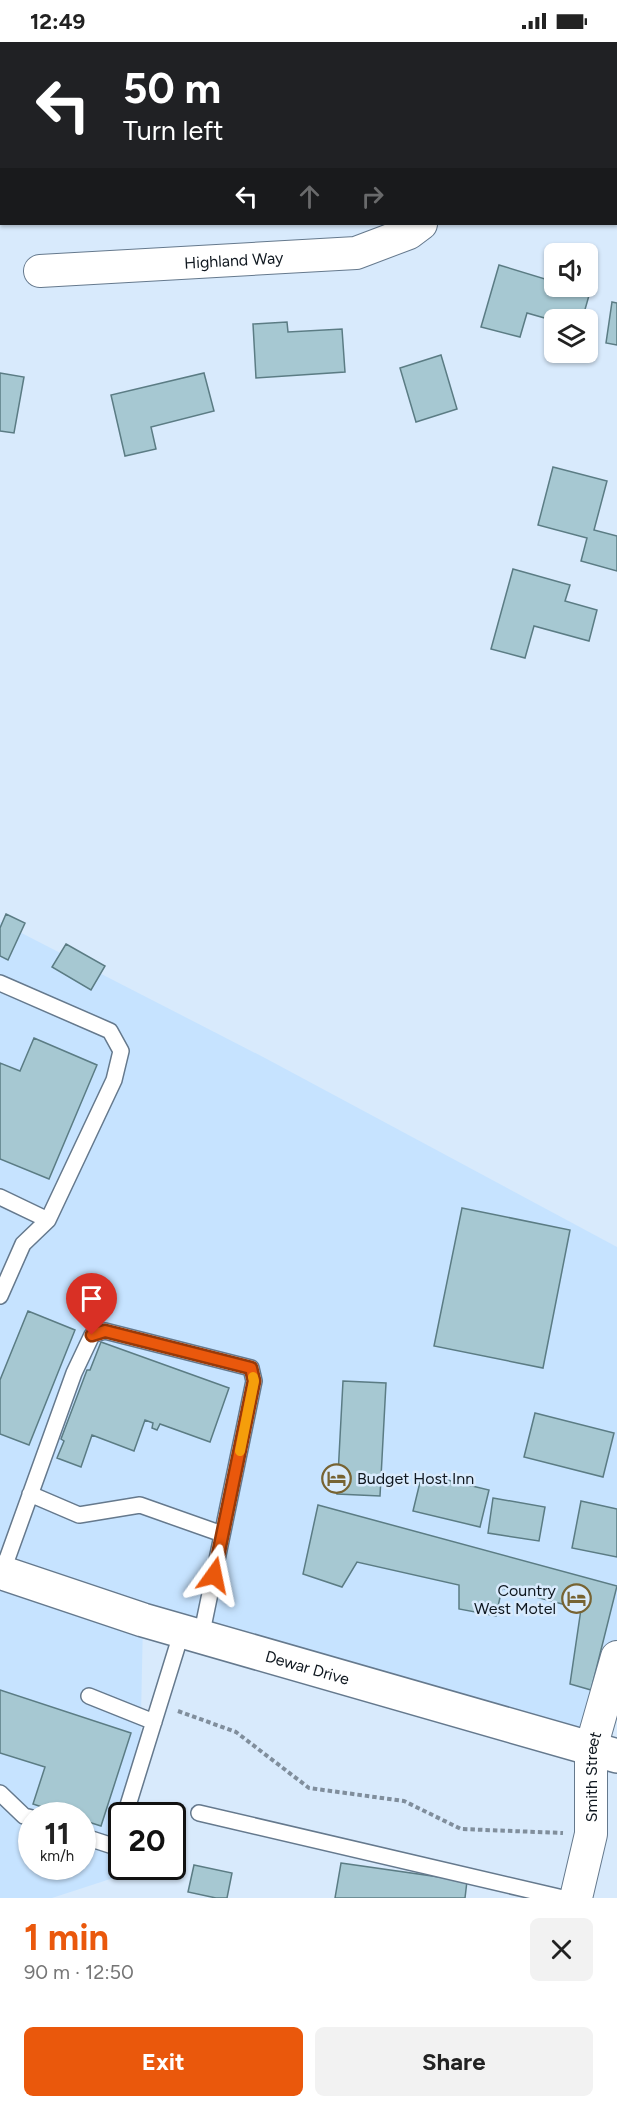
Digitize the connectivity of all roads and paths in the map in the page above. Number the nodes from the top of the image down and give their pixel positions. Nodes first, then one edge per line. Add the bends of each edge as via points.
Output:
1 (420, 225) edge
2 (40, 271) dead end
3 (0, 983) edge
4 (0, 1197) edge
5 (48, 1220) junction
6 (0, 1296) edge
7 (30, 1494) junction
8 (222, 1534) junction
9 (1, 1572) edge
10 (192, 1634) junction
11 (617, 1657) edge
12 (89, 1696) dead end
13 (169, 1707) dead end
14 (154, 1722) junction
15 (604, 1752) edge
16 (0, 1793) edge
17 (130, 1802) edge
18 (18, 1810) edge
19 (199, 1813) dead end
20 (591, 1834) junction
21 (563, 1898) edge
22 (576, 1898) edge

1 - 2 street, Highland Way via 409,233 356,253
3 - 5 lane via 110,1031 121,1052 114,1080
4 - 5 lane
5 - 6 lane via 23,1244
7 - 8 lane via 79,1515 140,1505
7 - 8 lane via 74,1373 92,1335 105,1331 251,1368 254,1381
7 - 9 lane
8 - 10 lane
9 - 10 main road, Dewar Drive
10 - 14 lane
10 - 15 main road, Dewar Drive
11 - 15 street, Smith Street
12 - 14 lane
13 - 20 path via 236,1732 309,1788 404,1801 461,1829
14 - 17 lane
15 - 20 street, Smith Street
16 - 18 lane
19 - 21 lane
20 - 22 street, Smith Street

